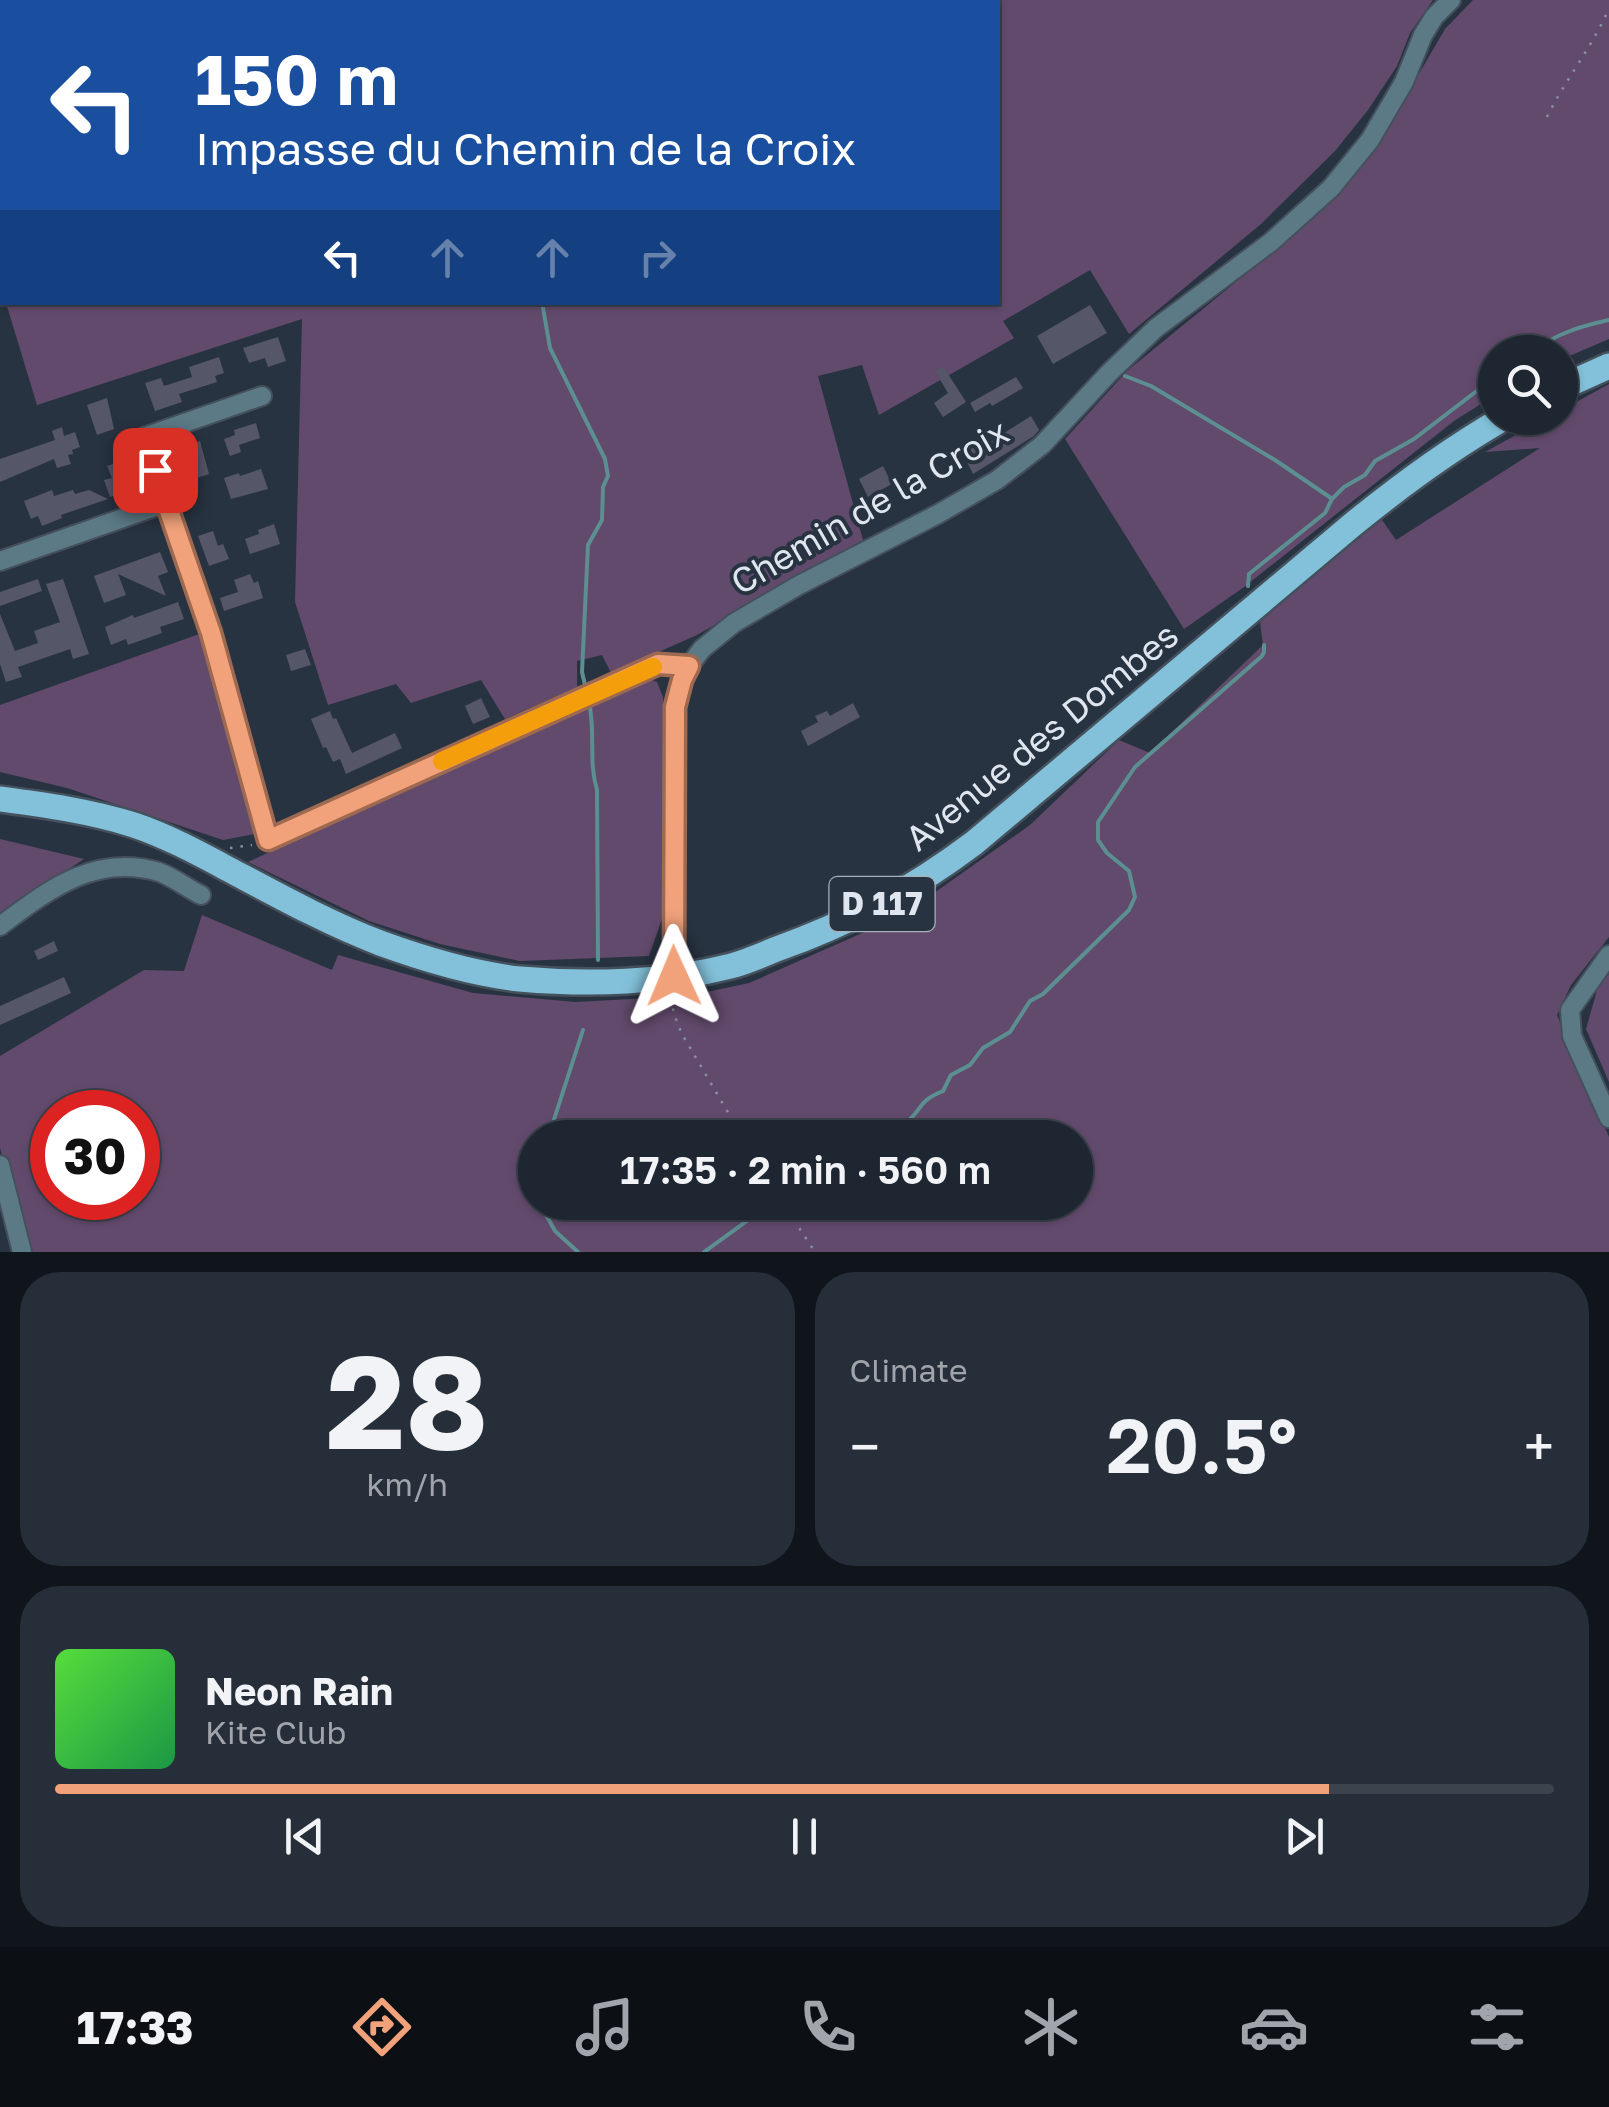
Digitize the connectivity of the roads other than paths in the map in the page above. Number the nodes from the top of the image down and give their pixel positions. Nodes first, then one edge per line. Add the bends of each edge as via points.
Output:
1 (1451, 0) edge
2 (1609, 366) edge
3 (1578, 380) edge
4 (262, 396) dead end
5 (1478, 433) edge
6 (166, 503) junction
7 (0, 561) edge
8 (689, 666) junction
9 (0, 799) edge
10 (200, 895) dead end
11 (0, 926) edge
12 (1609, 954) edge
13 (674, 976) junction
14 (1609, 1118) edge
15 (0, 1166) edge
16 (22, 1252) edge

1 - 8 street, Chemin de la Croix via 1423,34 1370,140 1331,188 1156,328 1042,445 997,480 734,623
2 - 3 main road
4 - 6 street via 144,437
5 - 13 main road, Avenue des Dombes / D 117 via 1352,524 932,875 799,942 733,966
6 - 7 street
6 - 8 street via 211,633 268,840 658,664
8 - 13 street, Chemin de la Croix via 675,707
9 - 13 main road, Avenue des Dombes / D 117 via 136,825 305,910 444,964 518,978
10 - 11 street via 162,873 124,865 60,884
12 - 14 street via 1570,1010 1572,1036
15 - 16 street

